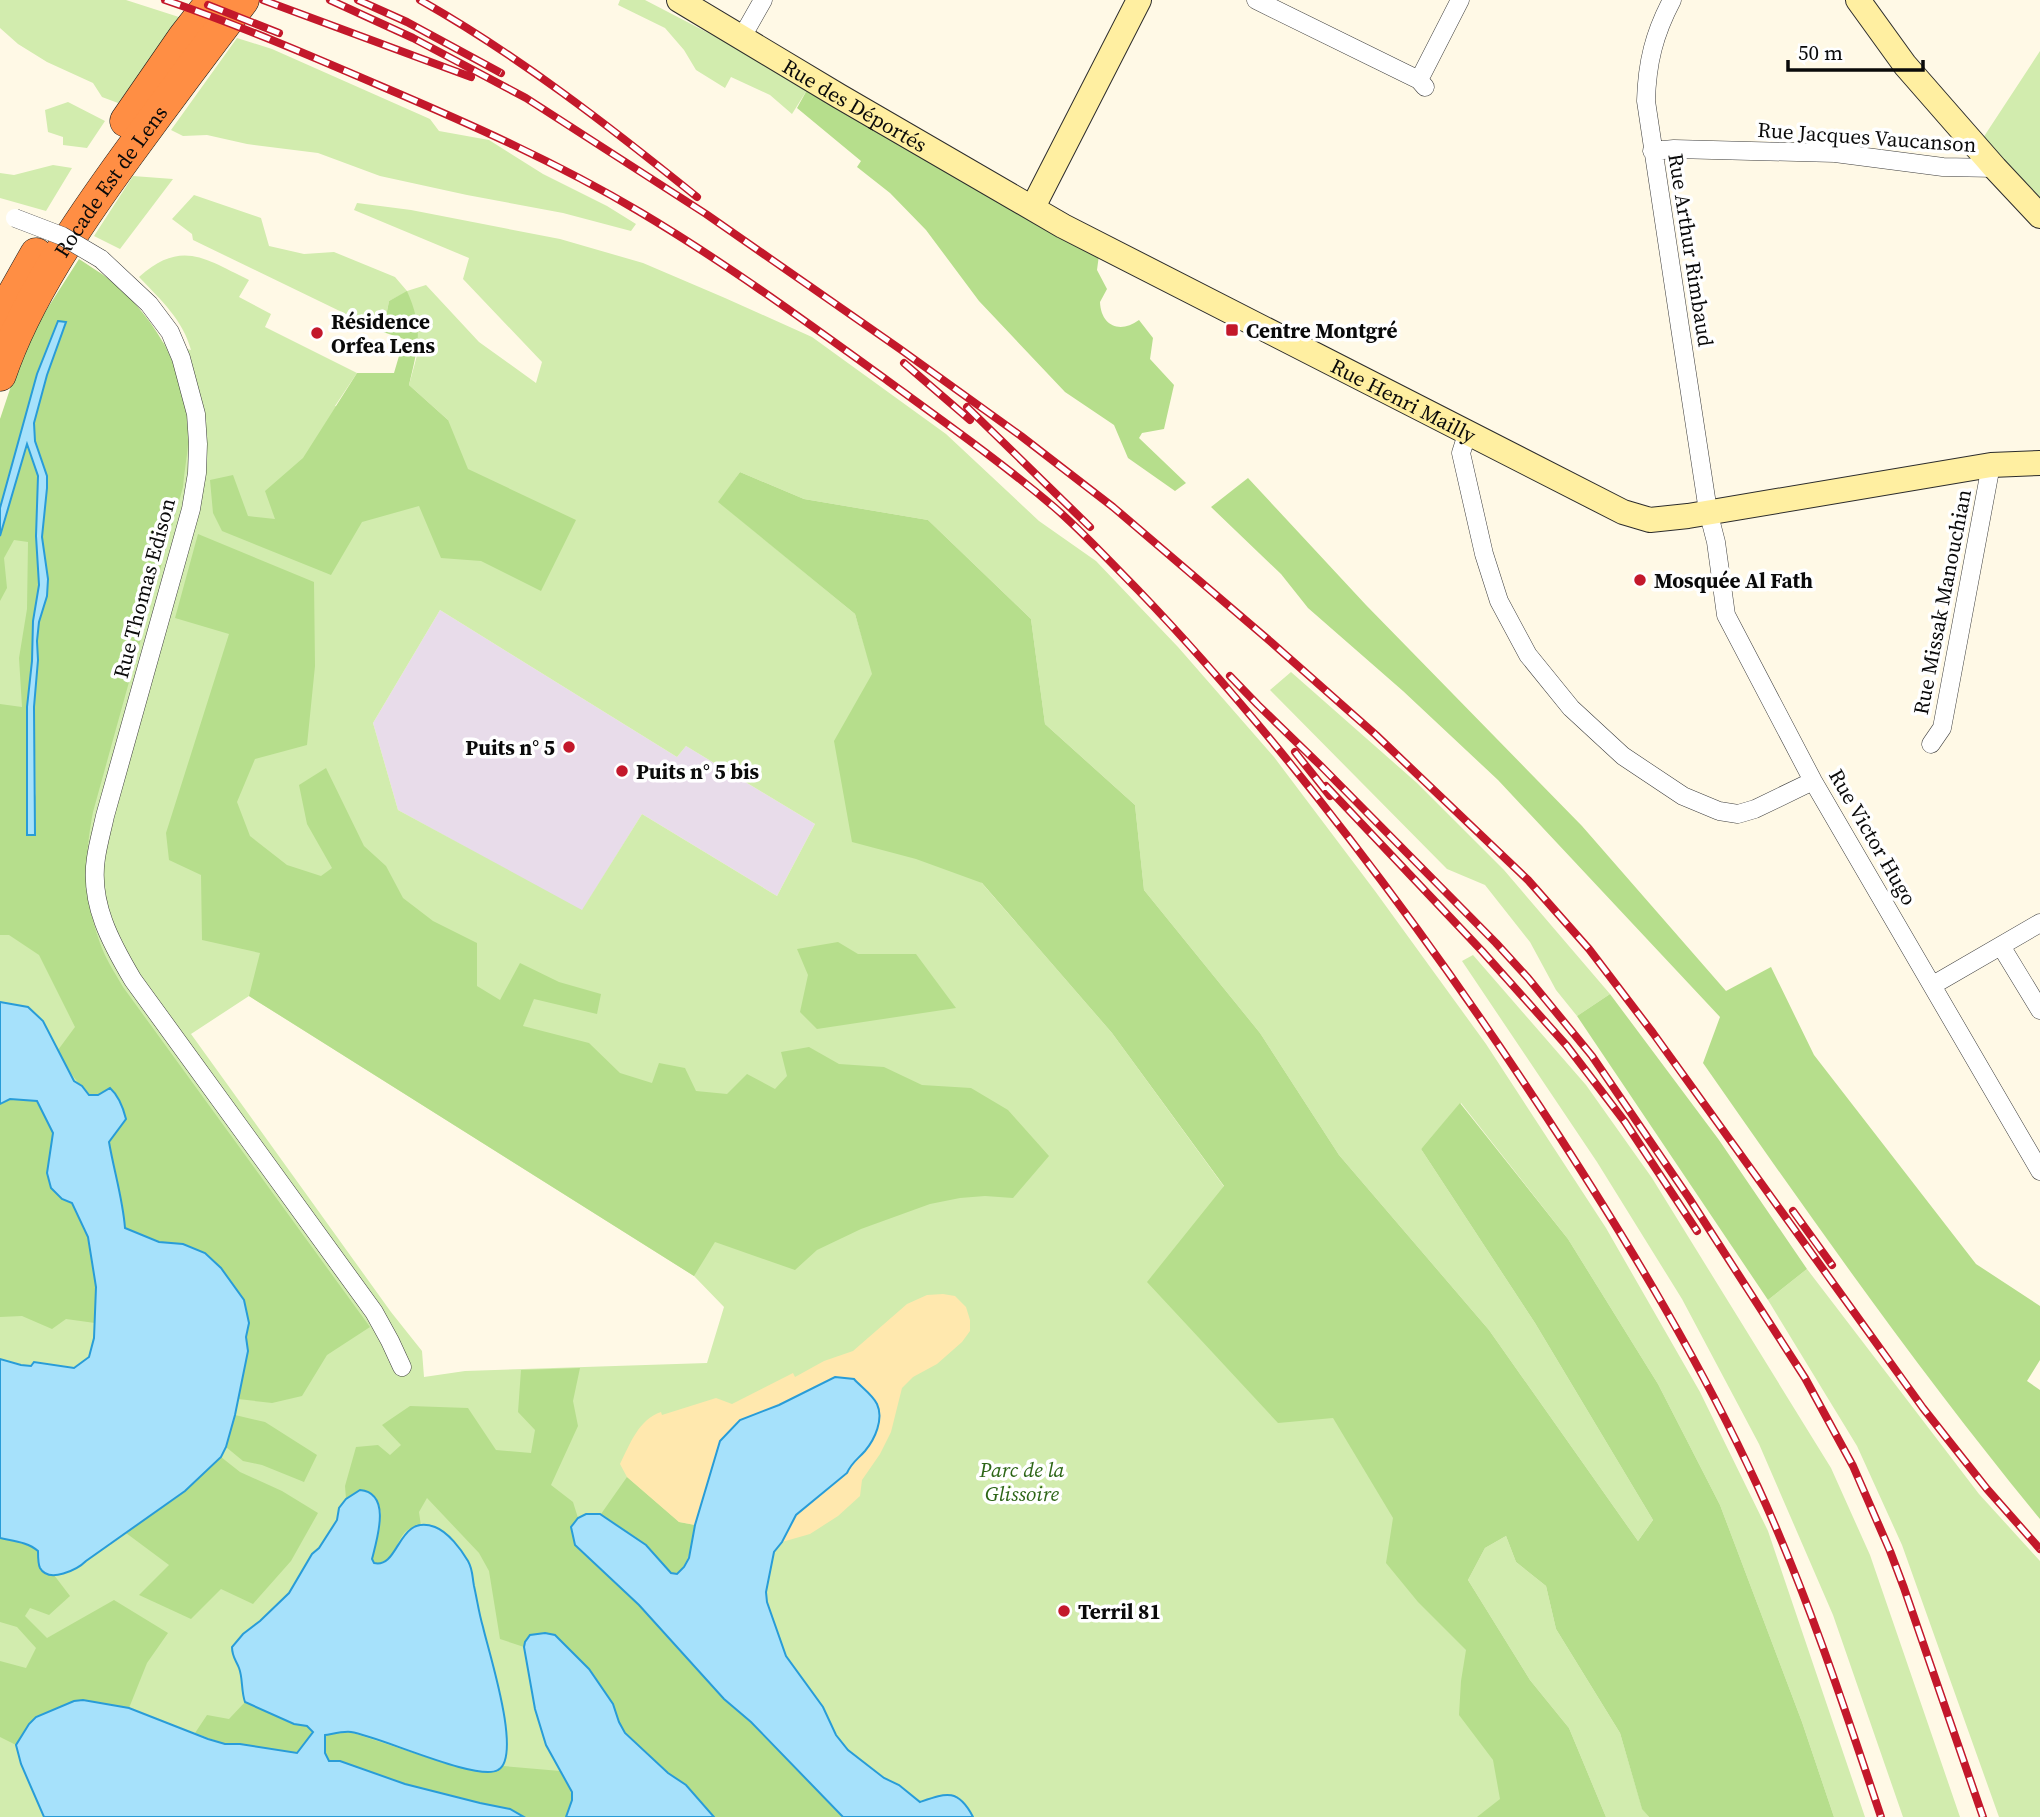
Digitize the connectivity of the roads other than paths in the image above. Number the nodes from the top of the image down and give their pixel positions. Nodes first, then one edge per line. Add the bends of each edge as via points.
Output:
1 (213, 0) edge
2 (243, 0) edge
3 (679, 0) edge
4 (764, 0) edge
5 (1139, 0) edge
6 (1256, 0) edge
7 (1460, 0) edge
8 (1672, 0) edge
9 (1858, 0) edge
10 (742, 37) junction
11 (1652, 151) junction
12 (1994, 168) junction
13 (1033, 207) junction
14 (8, 216) edge
15 (2040, 216) edge
16 (0, 318) edge
17 (0, 375) edge
18 (1468, 431) junction
19 (2040, 463) edge
20 (1991, 466) junction
21 (1708, 511) junction
22 (1931, 744) dead end
23 (1813, 781) junction
24 (2040, 923) edge
25 (2001, 946) junction
26 (1933, 985) junction
27 (2040, 1010) edge
28 (2040, 1171) edge
29 (402, 1367) dead end

1 - 16 highway, Rocade Est de Lens via 79,189
2 - 17 highway, Rocade Est de Lens via 95,200 51,270
3 - 10 street, Rue des Déportés
4 - 10 street
5 - 13 street
6 - 7 street via 1422,84
8 - 11 street, Rue Arthur Rimbaud via 1654,41 1647,73
9 - 12 street via 1905,65
10 - 13 street, Rue des Déportés
11 - 12 street, Rue Jacques Vaucanson via 1835,153 1943,167
11 - 21 street, Rue Arthur Rimbaud
12 - 15 street
13 - 18 street, Rue Henri Mailly
14 - 29 street, Rue Thomas Edison, bridge via 62,236 101,259 149,304 170,332 196,414 197,473 191,509 95,860 104,927 133,980 374,1312
18 - 21 street, Rue Henri Mailly via 1623,512 1650,520
18 - 23 street via 1461,453 1483,554 1499,601 1528,655 1571,708 1623,756 1683,796 1719,811 1738,814 1755,809
19 - 20 street, Rue Henri Mailly
20 - 21 street, Rue Henri Mailly
20 - 22 street, Rue Missak Manouchian via 1942,728
21 - 23 street, Rue Victor Hugo via 1726,615
23 - 26 street, Rue Victor Hugo
24 - 25 street
25 - 26 street
25 - 27 street
26 - 28 street, Rue Victor Hugo

